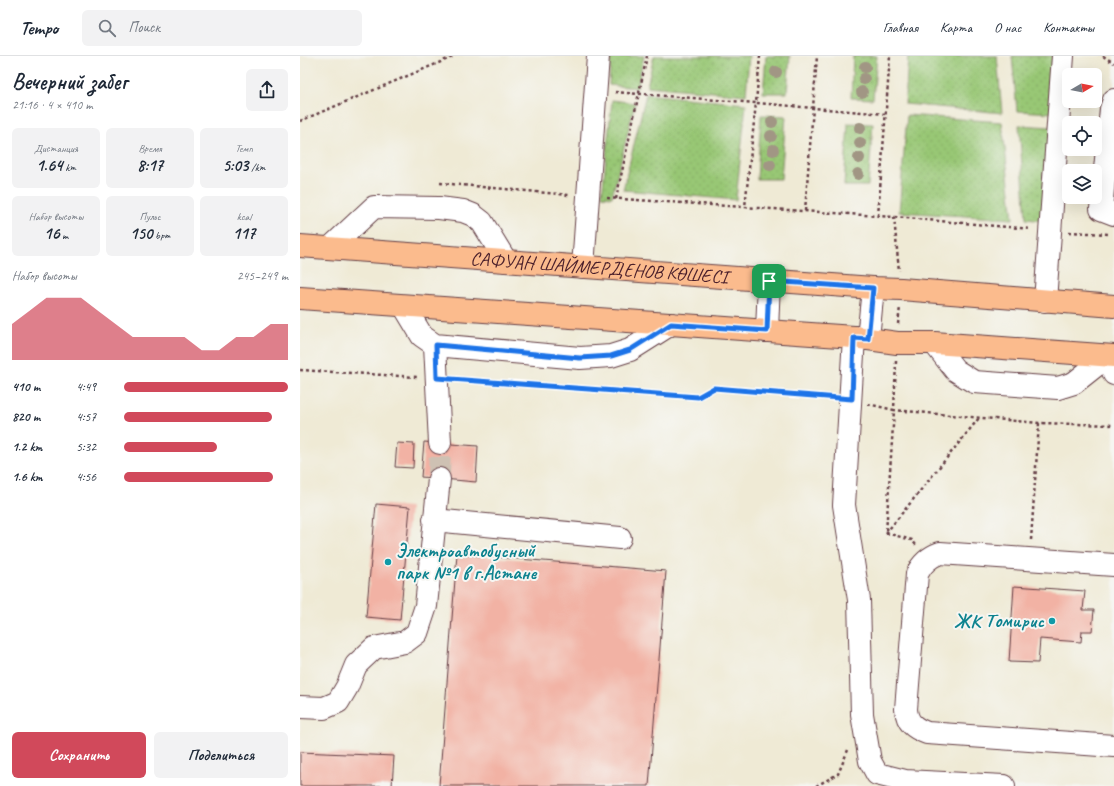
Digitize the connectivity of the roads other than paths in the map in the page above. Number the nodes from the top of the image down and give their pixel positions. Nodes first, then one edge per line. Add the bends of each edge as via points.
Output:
1 (598, 56) edge
2 (1063, 56) edge
3 (1114, 100) edge
4 (1114, 214) edge
5 (300, 246) edge
6 (330, 248) junction
7 (506, 261) junction
8 (583, 267) junction
9 (769, 281) junction
10 (873, 288) junction
11 (300, 298) edge
12 (1045, 301) junction
13 (404, 306) junction
14 (1114, 306) edge
15 (671, 324) junction
16 (767, 331) junction
17 (861, 338) junction
18 (934, 343) junction
19 (436, 345) junction
20 (1112, 362) edge
21 (440, 443) tunnel mouth
22 (439, 479) tunnel mouth
23 (434, 520) junction
24 (620, 538) dead end
25 (1114, 565) edge
26 (300, 706) edge
27 (1114, 746) edge
28 (1004, 786) edge

1 - 8 street via 579,192
2 - 12 street
3 - 4 street via 1101,209
5 - 6 main road, САФУАН ШАЙМЕРДЕНОВ КӨШЕСІ
6 - 7 main road, САФУАН ШАЙМЕРДЕНОВ КӨШЕСІ
6 - 7 street via 374,207 439,208 463,211 482,222
7 - 8 main road, САФУАН ШАЙМЕРДЕНОВ КӨШЕСІ
8 - 9 main road, САФУАН ШАЙМЕРДЕНОВ КӨШЕСІ
9 - 10 main road, САФУАН ШАЙМЕРДЕНОВ КӨШЕСІ
9 - 16 street
10 - 12 main road, САФУАН ШАЙМЕРДЕНОВ КӨШЕСІ
10 - 17 street
11 - 13 main road
12 - 14 main road, САФУАН ШАЙМЕРДЕНОВ КӨШЕСІ
13 - 15 main road
13 - 19 street via 422,336
15 - 16 main road
15 - 19 street via 630,350 611,356 580,358
16 - 17 main road
17 - 18 main road via 897,343
17 - 28 street via 852,399 844,505 859,600 862,714 870,761 877,774 905,781
18 - 20 main road
18 - 20 street via 955,370 974,382 1058,388 1074,383
19 - 21 street
22 - 23 street
23 - 24 street
23 - 26 street via 426,606 417,633 405,642 374,648 356,665 338,702 324,708
25 - 27 street via 940,553 925,561 916,574 907,693 907,718 912,726 927,733

